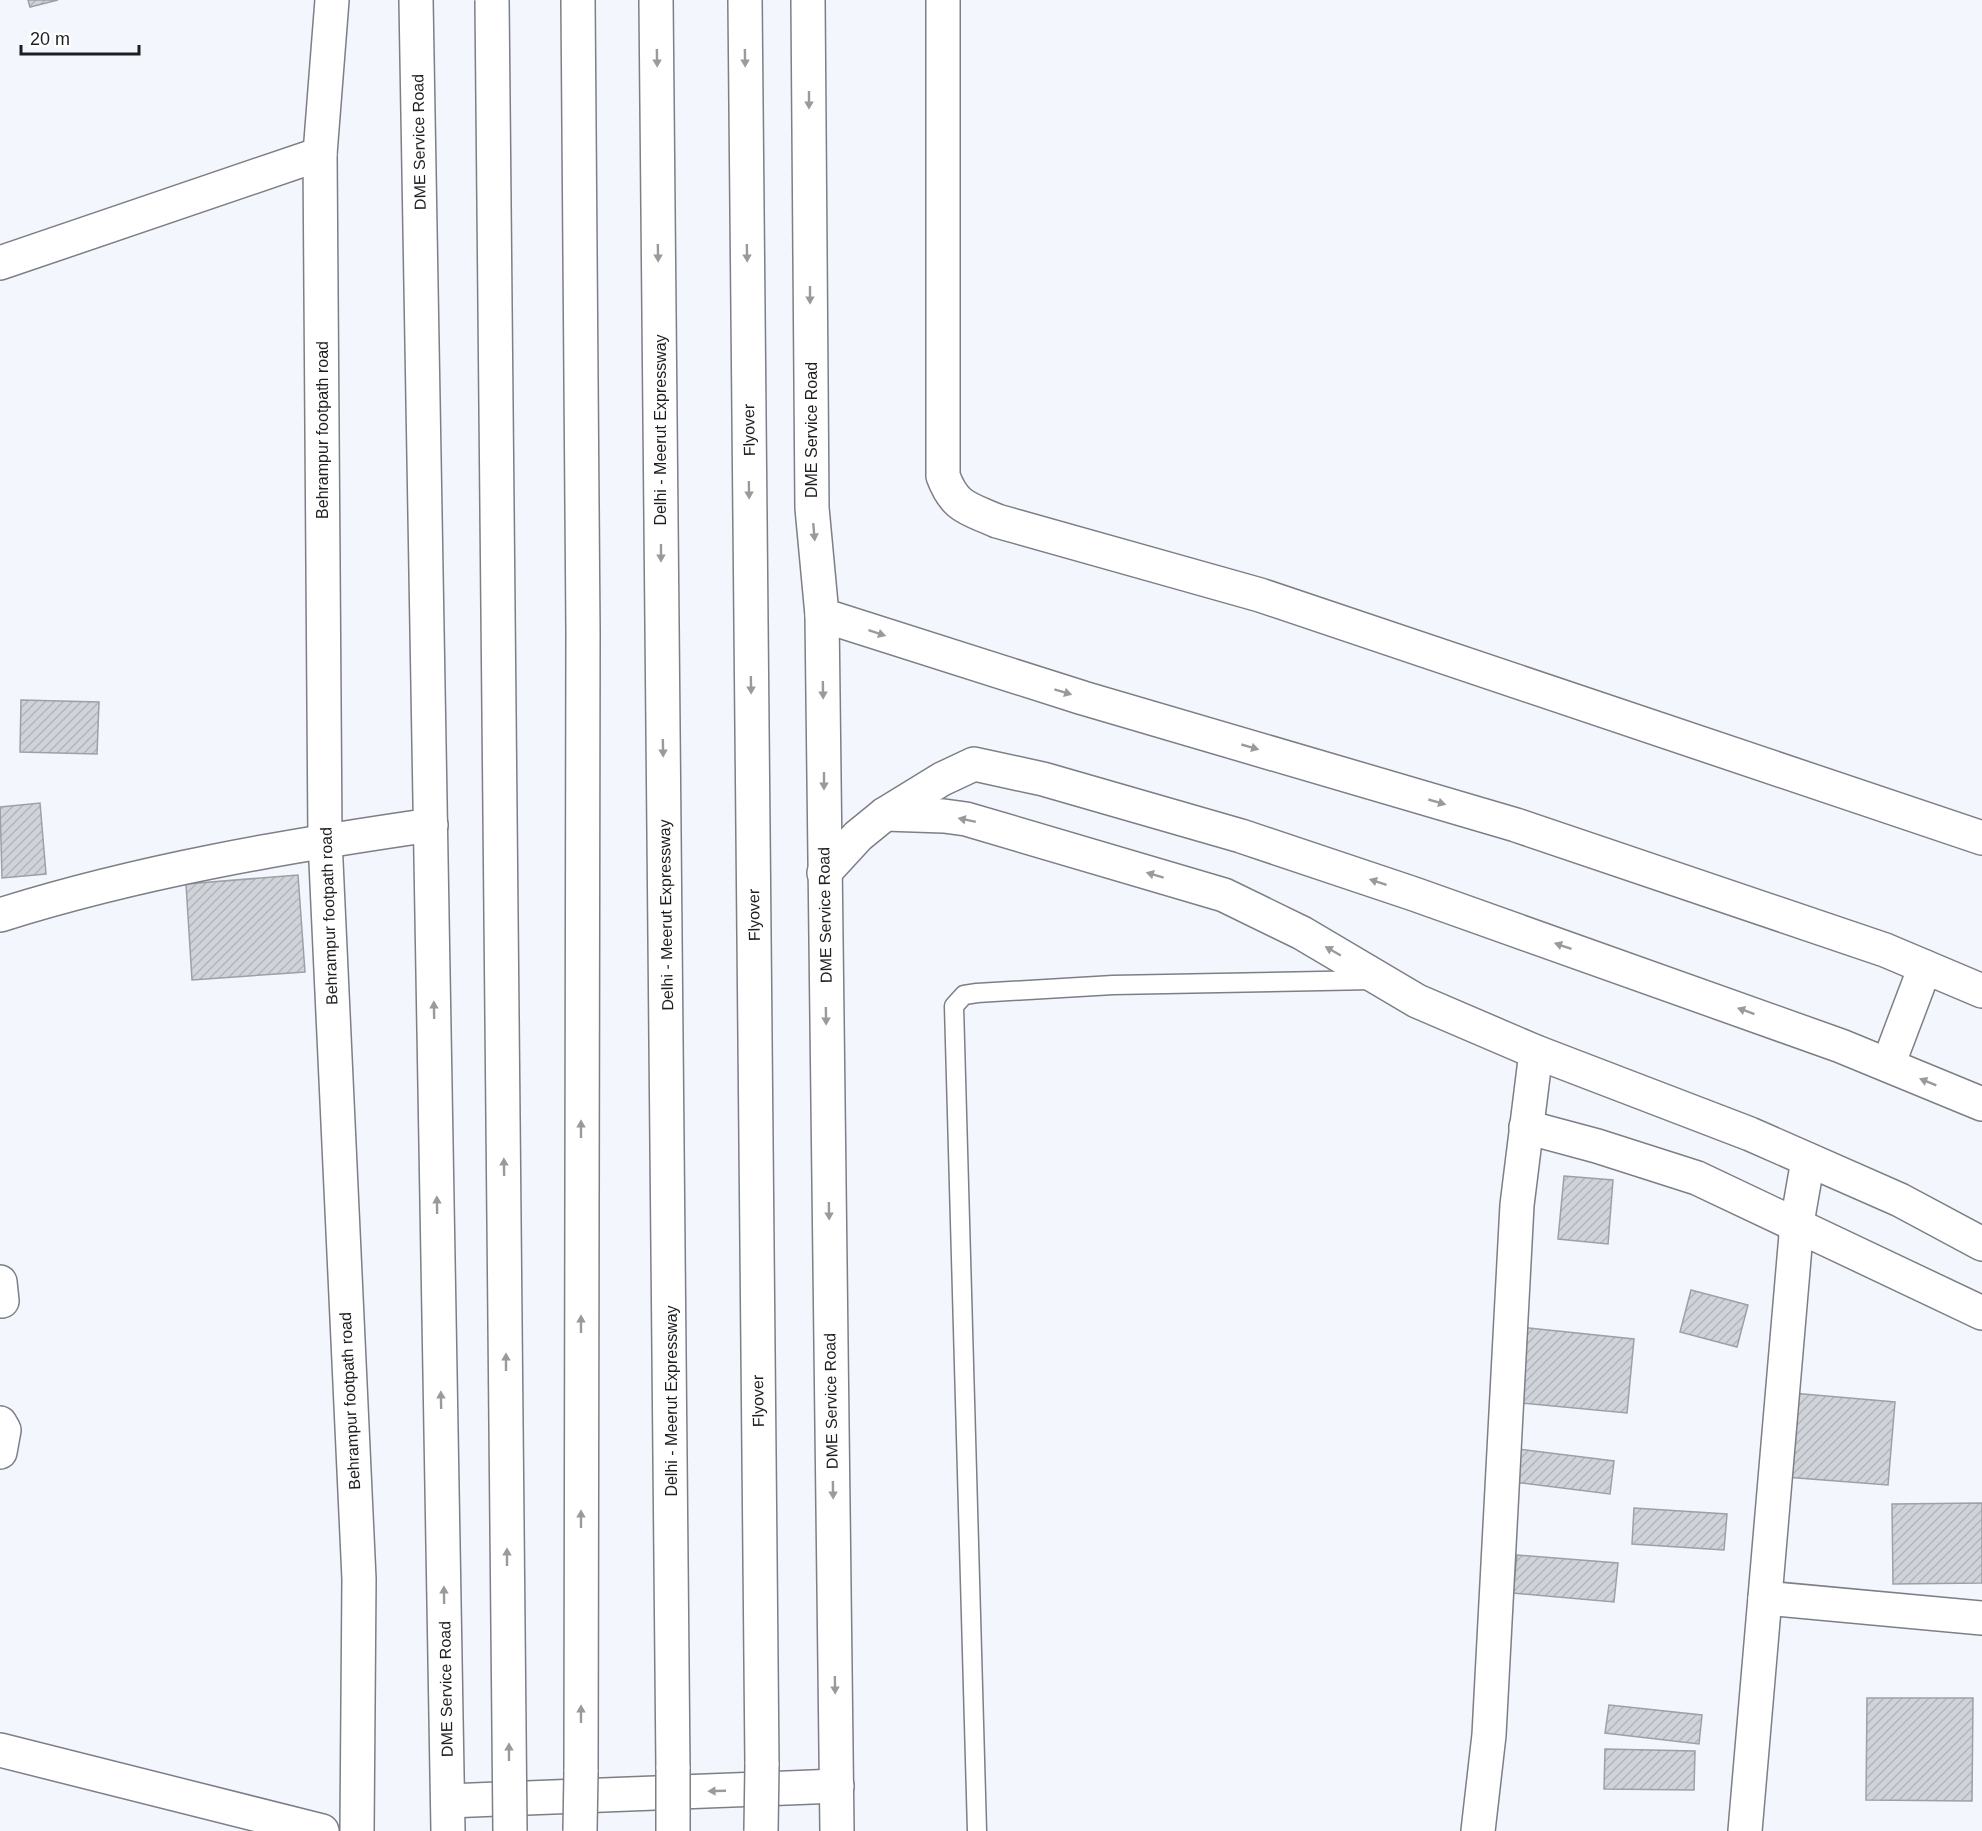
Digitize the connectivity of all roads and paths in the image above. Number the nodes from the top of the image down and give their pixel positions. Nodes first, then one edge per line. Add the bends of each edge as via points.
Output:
1 (332, 0) edge
2 (416, 0) edge
3 (492, 0) edge
4 (578, 0) edge
5 (656, 0) edge
6 (745, 0) edge
7 (808, 0) edge
8 (943, 0) edge
9 (320, 154) junction
10 (0, 263) edge
11 (822, 615) junction
12 (885, 814) junction
13 (430, 825) junction
14 (1982, 838) edge
15 (325, 840) junction
16 (824, 873) junction
17 (0, 915) edge
18 (1925, 967) junction
19 (1384, 980) junction
20 (1982, 992) edge
21 (1536, 1052) junction
22 (1888, 1065) junction
23 (1982, 1104) edge
24 (1526, 1127) junction
25 (1808, 1160) junction
26 (1797, 1223) junction
27 (1982, 1244) edge
28 (1982, 1313) edge
29 (0, 1423) edge
30 (0, 1452) edge
31 (1765, 1598) junction
32 (1982, 1618) edge
33 (0, 1750) edge
34 (837, 1786) junction
35 (448, 1816) edge
36 (322, 1831) edge
37 (357, 1831) edge
38 (510, 1831) edge
39 (580, 1831) edge
40 (673, 1831) edge
41 (761, 1831) edge
42 (837, 1831) edge
43 (977, 1831) edge
44 (1478, 1831) edge
45 (1745, 1831) edge

1 - 9 main road, Behrampur footpath road
2 - 13 main road, DME Service Road
38 -> 3 main road, bridge
39 -> 4 main road, bridge via 584,632
5 -> 40 main road, Delhi - Meerut Expressway, bridge
6 -> 41 main road, Flyover, bridge
7 -> 11 main road, DME Service Road via 812,508
8 - 14 main road via 943,477 950,496 964,507 997,520 1260,595
9 - 10 main road
9 - 15 main road, Behrampur footpath road
11 -> 16 main road, DME Service Road
11 -> 18 main road via 1083,699 1516,825 1886,950
12 - 16 main road
19 -> 12 main road via 1302,933 1224,895 966,819
22 -> 12 main road via 1414,894 1241,837 1043,779 974,764
13 - 15 main road
35 -> 13 main road, DME Service Road
15 - 17 main road via 71,893
15 - 37 main road, Behrampur footpath road via 359,1579
16 -> 34 main road, DME Service Road
18 - 20 main road
18 - 22 main road
19 - 21 main road via 1417,1001
19 - 43 lane via 1090,986 977,993 964,995 954,1006
21 - 24 main road
21 - 25 main road
23 -> 22 main road
24 - 26 main road via 1697,1178
24 - 44 main road via 1516,1205 1489,1735
25 - 26 main road
25 - 27 main road via 1900,1200
26 - 28 main road
26 - 31 main road
29 - 30 main road via 4,1430
31 - 32 main road
31 - 45 main road
33 - 36 main road
34 -> 35 main road
34 - 42 main road, DME Service Road

